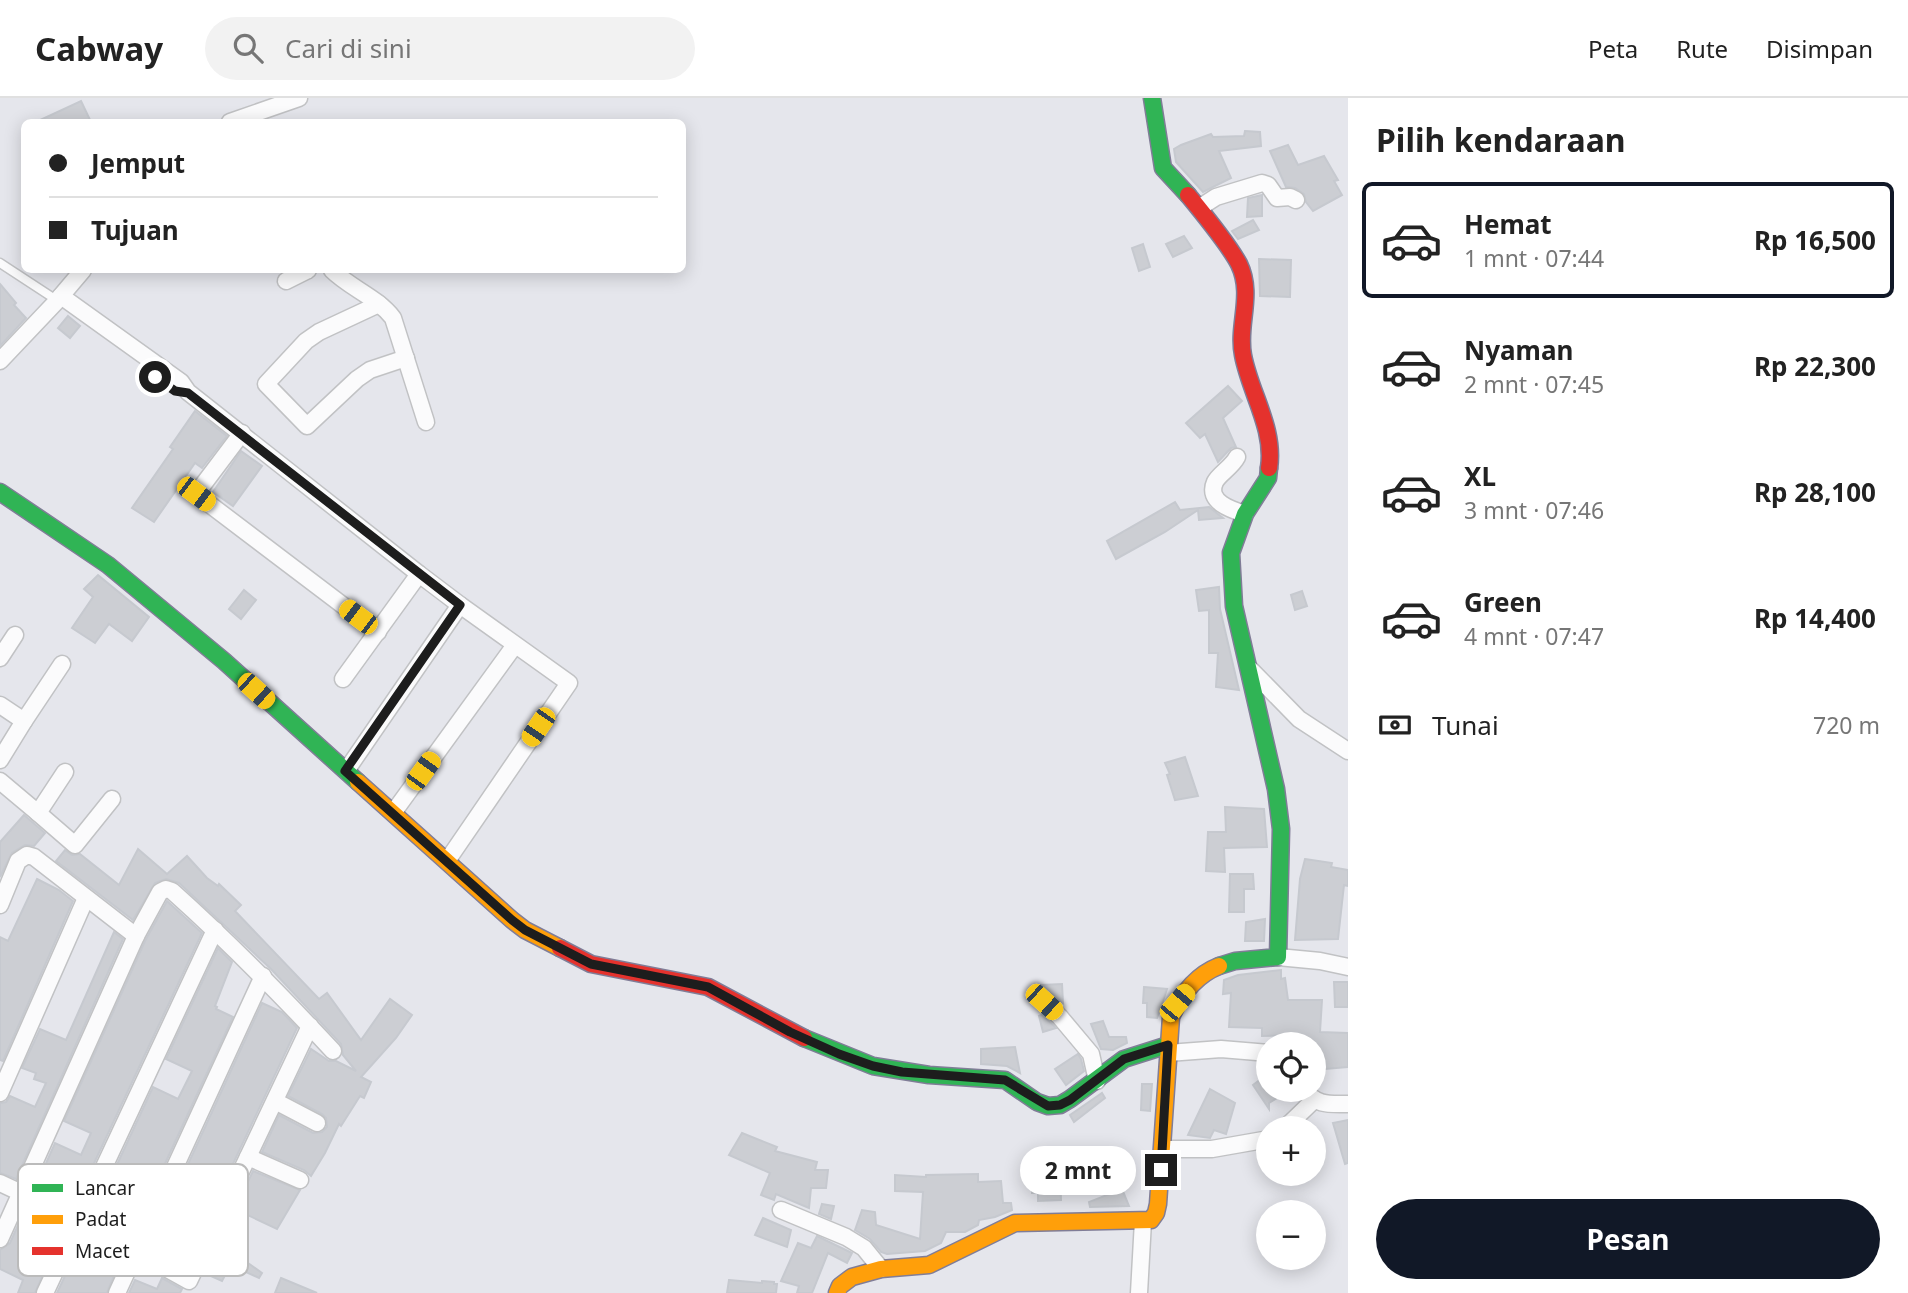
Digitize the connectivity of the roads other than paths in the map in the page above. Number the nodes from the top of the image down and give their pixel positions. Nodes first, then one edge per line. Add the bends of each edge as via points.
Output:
1 (299, 98) edge
2 (1153, 98) edge
3 (239, 119) edge
4 (1296, 200) dead end
5 (1199, 208) junction
6 (0, 263) edge
7 (80, 273) edge
8 (302, 273) edge
9 (336, 273) edge
10 (286, 281) dead end
11 (58, 300) junction
12 (379, 304) junction
13 (406, 358) junction
14 (0, 361) edge
15 (426, 422) dead end
16 (242, 433) junction
17 (1237, 457) dead end
18 (0, 492) edge
19 (1245, 514) junction
20 (419, 574) junction
21 (460, 605) junction
22 (378, 632) junction
23 (15, 635) dead end
24 (515, 645) junction
25 (0, 658) edge
26 (62, 664) dead end
27 (1247, 667) junction
28 (343, 679) dead end
29 (0, 705) edge
30 (24, 721) junction
31 (1348, 751) edge
32 (0, 760) edge
33 (345, 771) junction
34 (65, 772) dead end
35 (0, 781) edge
36 (112, 799) dead end
37 (38, 813) junction
38 (393, 813) junction
39 (447, 861) junction
40 (86, 898) junction
41 (0, 905) edge
42 (215, 930) junction
43 (136, 936) junction
44 (1278, 957) junction
45 (1348, 967) edge
46 (263, 976) junction
47 (1044, 1002) dead end
48 (310, 1026) junction
49 (1168, 1049) junction
50 (333, 1051) dead end
51 (1256, 1052) edge
52 (1097, 1081) junction
53 (0, 1093) edge
54 (275, 1101) junction
55 (1321, 1102) edge
56 (1348, 1104) edge
57 (317, 1124) dead end
58 (1256, 1141) edge
59 (1163, 1149) junction
60 (248, 1157) junction
61 (35, 1164) edge
62 (105, 1164) edge
63 (176, 1164) edge
64 (245, 1164) edge
65 (300, 1180) dead end
66 (0, 1183) edge
67 (18, 1192) edge
68 (18, 1202) edge
69 (781, 1210) dead end
70 (1143, 1222) junction
71 (0, 1239) edge
72 (881, 1269) junction
73 (53, 1276) edge
74 (125, 1276) edge
75 (171, 1276) edge
76 (187, 1287) edge
77 (45, 1293) edge
78 (117, 1293) edge
79 (837, 1293) edge
80 (1139, 1293) edge

1 - 3 street
2 - 5 street via 1163,168
4 - 5 street via 1277,198 1262,183 1216,197
5 - 19 street via 1242,274 1246,294 1242,353 1267,429 1268,478
6 - 11 lane
7 - 11 street
8 - 10 street
9 - 12 street
11 - 14 street
11 - 16 street via 175,391 188,393
12 - 13 street via 393,318
12 - 13 street via 306,341 266,384 307,426 363,375
13 - 15 street
16 - 20 street
16 - 22 street via 196,494
17 - 19 street via 1215,482 1214,491 1224,508
18 - 33 street via 108,565
19 - 27 street via 1231,553 1234,606
20 - 21 street
20 - 22 street
21 - 24 street
21 - 33 street
22 - 28 street
23 - 25 street
24 - 38 street
24 - 39 street via 569,683
26 - 30 street
27 - 31 street via 1299,719
27 - 44 street via 1281,829
29 - 30 street
30 - 32 street
33 - 38 street
34 - 37 street
35 - 37 street
36 - 37 street via 75,845
38 - 39 street
39 - 52 street via 525,930 591,964 708,987 790,1032 873,1066 1005,1080 1048,1106 1070,1100
40 - 41 street via 27,855 18,861
40 - 43 street
40 - 53 street
42 - 43 street via 166,889
42 - 46 street
42 - 62 street
43 - 61 street
44 - 45 street
44 - 49 street via 1235,961 1196,979 1171,1017
46 - 48 street
46 - 63 street
47 - 52 street via 1091,1054
48 - 50 street
48 - 54 street
49 - 51 street
49 - 52 street via 1124,1059
49 - 59 street
54 - 57 street
54 - 60 street
55 - 56 street
58 - 59 street via 1212,1149
59 - 70 street via 1156,1213
60 - 64 street
60 - 65 street
66 - 67 street
68 - 71 street
69 - 72 street via 846,1237 864,1248
70 - 72 street via 1015,1223 929,1265
70 - 80 street
72 - 79 street via 852,1277
73 - 77 street
74 - 78 street
75 - 76 street

